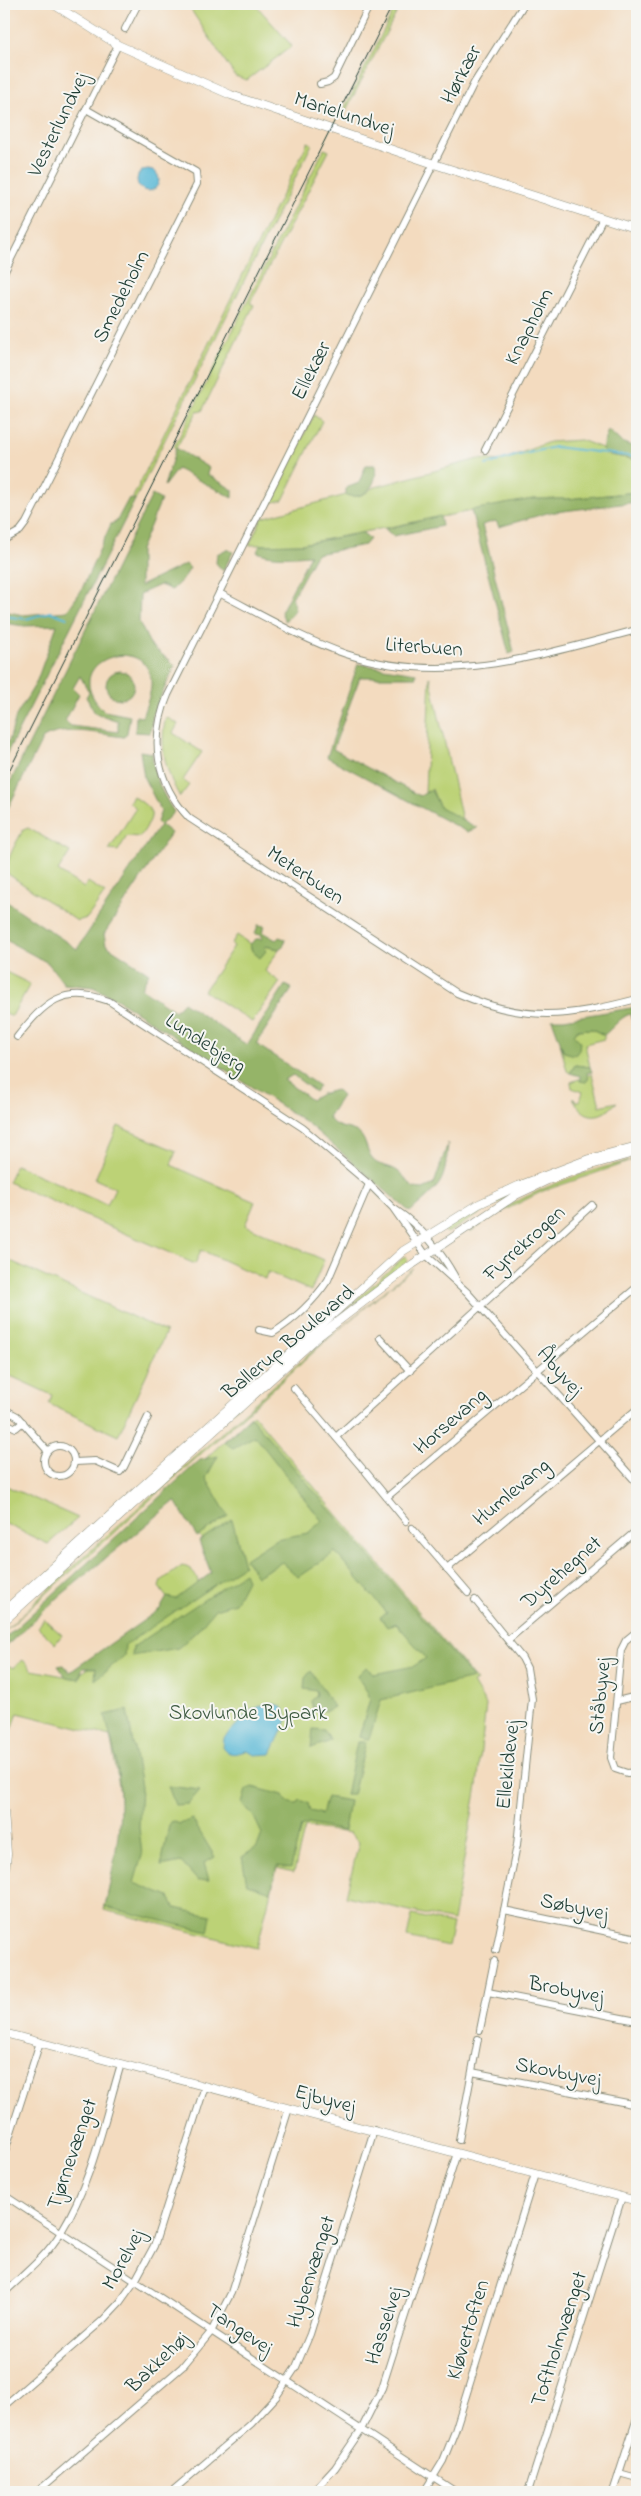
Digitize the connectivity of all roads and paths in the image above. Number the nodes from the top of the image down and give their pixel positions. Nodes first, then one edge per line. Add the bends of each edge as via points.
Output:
1 (53, 4) edge
2 (138, 4) edge
3 (370, 4) edge
4 (524, 4) edge
5 (125, 29) dead end
6 (118, 45) junction
7 (320, 84) dead end
8 (86, 108) junction
9 (434, 164) junction
10 (603, 218) junction
11 (637, 229) edge
12 (4, 273) edge
13 (486, 450) dead end
14 (4, 540) edge
15 (218, 593) junction
16 (637, 630) edge
17 (637, 999) edge
18 (17, 1037) dead end
19 (637, 1146) edge
20 (637, 1152) edge
21 (369, 1184) junction
22 (592, 1205) dead end
23 (393, 1208) junction
24 (427, 1235) junction
25 (416, 1242) junction
26 (436, 1247) junction
27 (426, 1255) junction
28 (458, 1282) junction
29 (637, 1286) edge
30 (480, 1307) junction
31 (259, 1330) dead end
32 (380, 1338) dead end
33 (410, 1370) junction
34 (536, 1370) junction
35 (294, 1388) dead end
36 (4, 1409) edge
37 (637, 1409) edge
38 (148, 1417) dead end
39 (4, 1422) edge
40 (23, 1422) junction
41 (336, 1437) junction
42 (598, 1442) junction
43 (46, 1449) junction
44 (75, 1462) junction
45 (637, 1483) edge
46 (387, 1497) junction
47 (406, 1521) dead end
48 (412, 1528) dead end
49 (637, 1530) edge
50 (447, 1569) junction
51 (468, 1594) dead end
52 (474, 1600) dead end
53 (4, 1611) edge
54 (4, 1621) edge
55 (637, 1631) edge
56 (508, 1640) junction
57 (637, 1696) edge
58 (617, 1701) junction
59 (637, 1772) edge
60 (4, 1811) edge
61 (4, 1882) edge
62 (504, 1910) junction
63 (637, 1938) edge
64 (496, 1950) dead end
65 (494, 1961) dead end
66 (488, 1992) junction
67 (637, 2021) edge
68 (480, 2030) dead end
69 (4, 2033) edge
70 (478, 2039) dead end
71 (40, 2042) junction
72 (121, 2064) junction
73 (472, 2072) junction
74 (205, 2086) junction
75 (637, 2105) edge
76 (289, 2108) junction
77 (374, 2130) junction
78 (458, 2140) dead end
79 (457, 2153) junction
80 (4, 2154) edge
81 (535, 2174) junction
82 (4, 2195) edge
83 (622, 2196) junction
84 (637, 2201) edge
85 (61, 2233) junction
86 (135, 2281) junction
87 (4, 2293) edge
88 (211, 2332) junction
89 (287, 2382) junction
90 (4, 2406) edge
91 (637, 2418) edge
92 (362, 2430) junction
93 (619, 2472) junction
94 (433, 2478) junction
95 (637, 2478) edge
96 (37, 2492) edge
97 (171, 2492) edge
98 (313, 2492) edge
99 (424, 2492) edge
100 (456, 2492) edge
101 (528, 2492) edge
102 (613, 2492) edge

1 - 6 street, Marielundvej
2 - 5 street
3 - 7 street via 334,78
4 - 9 street, Hørkær via 474,83
6 - 8 street, Vesterlundvej
6 - 9 street, Marielundvej via 231,95
8 - 12 street, Vesterlundvej
8 - 14 street, Smedeholm via 196,172 197,184 26,523 20,531
9 - 10 street, Marielundvej
9 - 15 street, Ellekær
10 - 11 street, Marielundvej
10 - 13 street, Knapholm
15 - 16 street, Literbuen via 323,645 375,662 405,667 472,668 504,663
15 - 17 street, Meterbuen via 168,695 158,726 156,743 160,771 172,798 189,818 427,976 479,1003 506,1011 562,1015
18 - 21 street, Lundebjerg via 39,1010 62,996 91,994 109,1000 303,1128
19 - 24 street, Ballerup Boulevard via 589,1159 518,1186
20 - 26 street, Ballerup Boulevard via 548,1180 516,1195
21 - 23 street, Lundebjerg
21 - 31 street via 328,1280 319,1293 273,1333
22 - 30 street, Fyrrekrogen
23 - 24 street, Lundebjerg
23 - 25 street, Lundebjerg
24 - 25 street, Ballerup Boulevard
24 - 26 street, Lundebjerg
25 - 27 street, Lundebjerg
25 - 53 street, Ballerup Boulevard via 365,1283
26 - 27 street, Ballerup Boulevard
26 - 28 street, Åbyvej
27 - 28 street, Åbyvej
27 - 54 street, Ballerup Boulevard via 320,1335
28 - 30 street, Åbyvej
29 - 34 street, Horsevang
30 - 33 street, Fyrrekrogen
30 - 34 street, Åbyvej
32 - 33 street
33 - 41 street, Fyrrekrogen
34 - 42 street, Åbyvej
34 - 46 street, Horsevang
35 - 41 street
36 - 40 street
37 - 42 street, Humlevang
38 - 44 street via 120,1472 95,1461
39 - 40 street via 16,1428
40 - 43 street
41 - 46 street
42 - 45 street, Åbyvej
42 - 50 street, Humlevang
43 - 44 street via 64,1448
43 - 44 street via 43,1460 54,1474 66,1475 72,1471
46 - 47 street
48 - 50 street
49 - 56 street, Dyrehegnet
50 - 51 street
52 - 56 street, Ellekildevej
55 - 58 street, Ståbyvej via 626,1640 621,1650
56 - 62 street, Ellekildevej via 527,1668 532,1699 517,1845
57 - 58 street
58 - 59 street, Ståbyvej via 611,1758 615,1769 627,1774
60 - 61 street via 7,1854
62 - 63 street, Søbyvej
62 - 64 street, Ellekildevej
65 - 66 street
66 - 67 street, Brobyvej
66 - 68 street
69 - 71 street, Ejbyvej
70 - 73 street
71 - 72 street, Ejbyvej
71 - 80 street
72 - 74 street, Ejbyvej
72 - 85 street, Tjørnevænget via 86,2179
73 - 75 street, Skovbyvej
73 - 78 street
74 - 76 street, Ejbyvej
74 - 86 street, Morelvej via 154,2246
76 - 77 street, Ejbyvej
76 - 88 street, Bakkehøj via 232,2293
77 - 79 street, Ejbyvej
77 - 89 street, Hybenvænget via 310,2334
79 - 81 street, Ejbyvej
79 - 92 street, Hasselvej via 382,2388
81 - 83 street, Ejbyvej
81 - 94 street, Kløvertoften via 455,2431
82 - 85 street, Tangevej
83 - 84 street, Ejbyvej
83 - 101 street, Toftholmvænget
85 - 86 street, Tangevej
85 - 87 street, Tjørnevænget via 32,2268
86 - 88 street, Tangevej
86 - 90 street, Morelvej via 103,2320
88 - 89 street, Tangevej
88 - 96 street, Bakkehøj via 182,2367
89 - 92 street, Tangevej
89 - 97 street, Hybenvænget via 251,2424
91 - 93 street
92 - 94 street, Tangevej
92 - 98 street, Hasselvej
93 - 95 street
93 - 102 street
94 - 99 street, Kløvertoften
94 - 100 street, Tangevej

